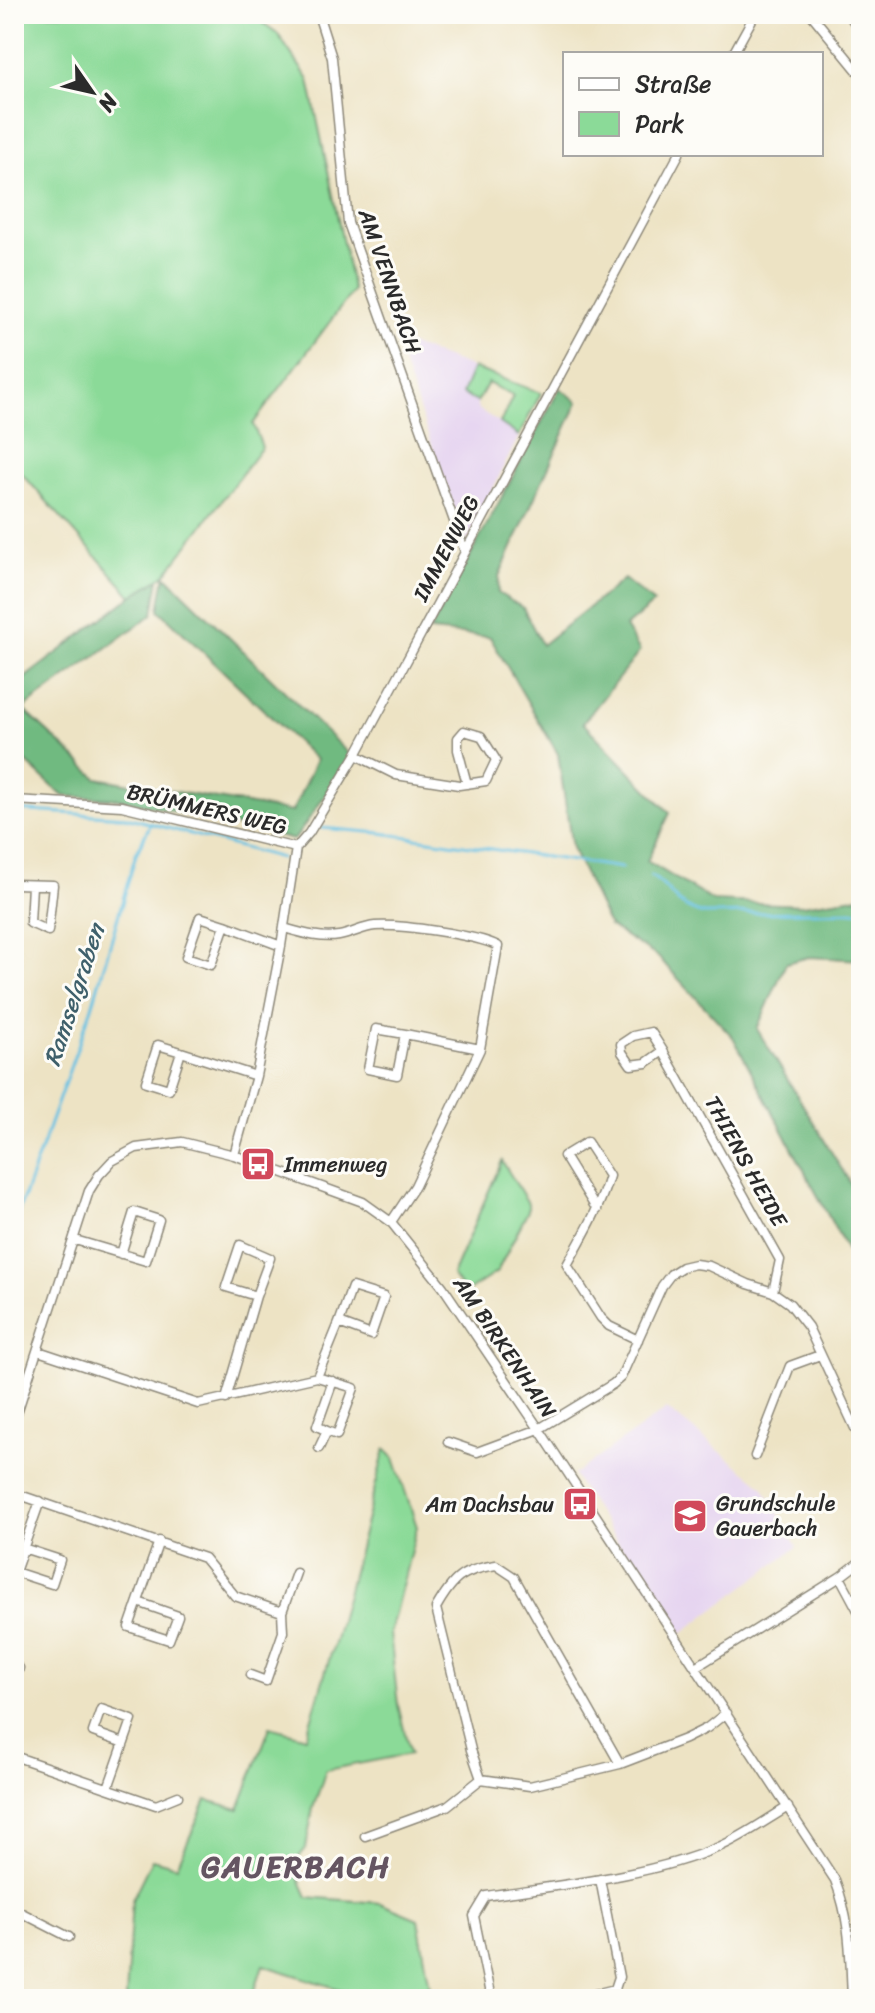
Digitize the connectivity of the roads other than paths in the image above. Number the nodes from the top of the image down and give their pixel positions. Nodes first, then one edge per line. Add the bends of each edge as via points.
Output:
1 (318, 14) edge
2 (755, 14) edge
3 (811, 14) edge
4 (852, 14) edge
5 (861, 26) edge
6 (734, 52) edge
7 (861, 75) edge
8 (678, 156) edge
9 (465, 552) junction
10 (356, 755) junction
11 (467, 784) junction
12 (14, 800) edge
13 (296, 848) junction
14 (14, 884) edge
15 (32, 885) junction
16 (225, 925) junction
17 (284, 928) junction
18 (281, 946) junction
19 (405, 1034) junction
20 (480, 1049) junction
21 (663, 1051) junction
22 (181, 1052) junction
23 (256, 1076) junction
24 (234, 1155) junction
25 (597, 1210) junction
26 (391, 1222) junction
27 (75, 1240) junction
28 (121, 1254) junction
29 (773, 1292) junction
30 (256, 1296) junction
31 (339, 1323) junction
32 (638, 1340) junction
33 (38, 1351) junction
34 (820, 1355) junction
35 (317, 1377) junction
36 (333, 1381) junction
37 (226, 1399) junction
38 (15, 1415) edge
39 (539, 1429) junction
40 (327, 1431) junction
41 (861, 1441) edge
42 (448, 1442) dead end
43 (319, 1448) dead end
44 (755, 1456) dead end
45 (14, 1493) edge
46 (40, 1501) junction
47 (159, 1541) junction
48 (23, 1548) junction
49 (861, 1561) edge
50 (296, 1573) dead end
51 (840, 1577) junction
52 (138, 1602) junction
53 (282, 1612) junction
54 (861, 1616) edge
55 (14, 1666) edge
56 (696, 1667) junction
57 (250, 1675) dead end
58 (14, 1685) edge
59 (726, 1713) junction
60 (124, 1743) junction
61 (14, 1756) edge
62 (620, 1764) junction
63 (481, 1779) junction
64 (108, 1788) junction
65 (178, 1796) dead end
66 (788, 1807) junction
67 (365, 1836) dead end
68 (600, 1879) junction
69 (14, 1909) edge
70 (69, 1937) dead end
71 (491, 1999) edge
72 (575, 1999) edge
73 (852, 1999) edge

1 - 9 street, AM VENNBACH via 332,58 348,223
2 - 6 street
3 - 7 street
4 - 5 main road
8 - 9 street, IMMENWEG
9 - 10 street, IMMENWEG
10 - 11 street via 396,775
10 - 13 street, IMMENWEG
11 - 11 street via 486,781 496,760 481,736 464,731 458,750
12 - 13 street, BRÜMMERS WEG via 122,806
13 - 17 street, IMMENWEG
14 - 15 street
15 - 15 street via 53,885 48,931 30,923
16 - 16 street via 211,965 186,957 200,917
16 - 18 street
17 - 18 street, IMMENWEG
17 - 20 street via 340,936 376,926 443,932 498,946
18 - 23 street, IMMENWEG
19 - 19 street via 397,1075 368,1069 376,1029
19 - 20 street
20 - 26 street via 415,1186
21 - 21 street via 651,1032 621,1044 631,1065 646,1063
21 - 29 street, THIENS HEIDE via 780,1260
22 - 22 street via 169,1089 146,1082 158,1045
22 - 23 street
23 - 24 street, IMMENWEG
24 - 26 street, AM BIRKENHAIN via 363,1202
24 - 27 street, AM BIRKENHAIN via 182,1142 136,1148 99,1175
25 - 25 street via 609,1176 587,1142 564,1156
25 - 32 street via 567,1265 601,1318
26 - 39 street, AM BIRKENHAIN via 443,1287
27 - 28 street
27 - 33 street, AM BIRKENHAIN
28 - 28 street via 146,1261 159,1220 134,1212
29 - 32 street via 709,1266 682,1267 662,1286
29 - 34 street via 808,1327
30 - 30 street via 226,1287 240,1245 270,1258
30 - 37 street
31 - 31 street via 371,1335 384,1297 352,1287
31 - 35 street
32 - 39 street via 621,1377
33 - 37 street via 198,1404
33 - 38 street, AM BIRKENHAIN
34 - 41 street
34 - 44 street via 790,1366
35 - 36 street
35 - 37 street
36 - 40 street via 317,1426
36 - 40 street via 354,1388 337,1435
39 - 42 street via 477,1452
39 - 56 street, AM BIRKENHAIN
40 - 43 street
45 - 46 street
46 - 47 street
46 - 48 street
47 - 52 street
47 - 53 street via 204,1558 235,1596
48 - 48 street via 15,1572 52,1584 60,1560
49 - 51 street
50 - 53 street
51 - 54 street
51 - 56 street
52 - 52 street via 129,1627 169,1640 178,1616
53 - 57 street via 283,1632 266,1681
55 - 58 street via 19,1668
56 - 59 street, AM BIRKENHAIN
59 - 62 street via 685,1739
59 - 66 street, AM BIRKENHAIN
60 - 60 street via 132,1720 101,1709 93,1732
60 - 64 street
61 - 64 street
62 - 63 street via 530,1786
62 - 63 street via 514,1577 496,1565 472,1569 450,1583 436,1608
63 - 67 street via 447,1806
64 - 65 street via 156,1805
66 - 68 street via 697,1856
66 - 73 street, AM BIRKENHAIN via 835,1880 846,1908
68 - 71 street via 486,1896 474,1916
68 - 72 street via 619,1977 615,1989
69 - 70 street

